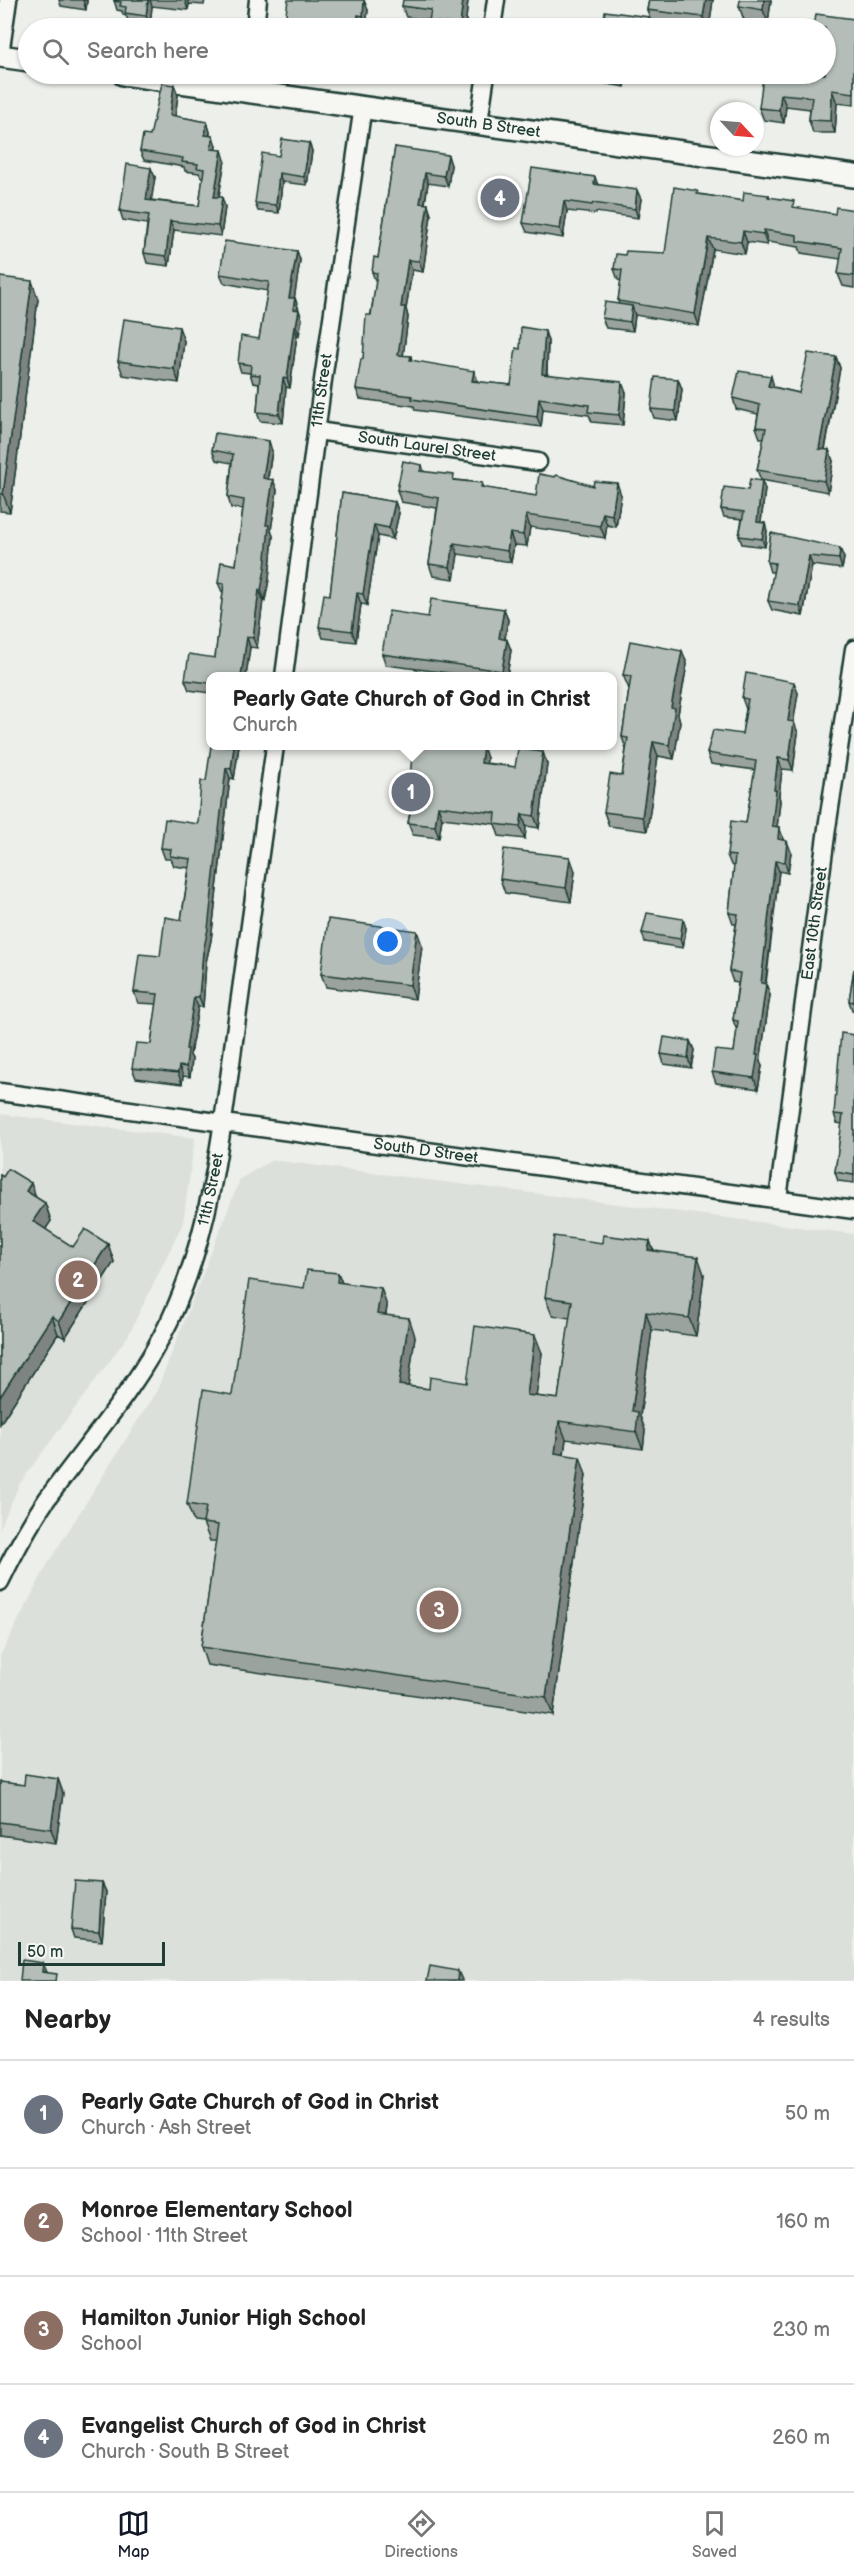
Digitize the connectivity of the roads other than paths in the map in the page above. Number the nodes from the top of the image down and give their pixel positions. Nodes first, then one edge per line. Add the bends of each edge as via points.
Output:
1 (8, 0) edge
2 (258, 0) edge
3 (496, 0) edge
4 (256, 18) edge
5 (493, 18) edge
6 (0, 55) edge
7 (18, 58) edge
8 (260, 84) edge
9 (485, 84) edge
10 (363, 106) junction
11 (479, 122) junction
12 (854, 176) edge
13 (317, 431) junction
14 (538, 462) dead end
15 (854, 649) edge
16 (285, 672) edge
17 (274, 750) edge
18 (0, 1092) edge
19 (225, 1122) junction
20 (778, 1199) junction
21 (854, 1210) edge
22 (0, 1582) edge

1 - 6 street
2 - 4 street
3 - 5 street
6 - 7 street
8 - 10 street, South B Street
9 - 11 street
10 - 11 street, South B Street
10 - 13 street, 11th Street
11 - 12 street, South B Street
13 - 14 street, South Laurel Street
13 - 16 street, 11th Street
15 - 20 street, East 10th Street
17 - 19 street, 11th Street
18 - 19 street, South D Street
19 - 20 street, South D Street
19 - 22 street, 11th Street via 207,1211 171,1318 133,1386 19,1543
20 - 21 street, South D Street

